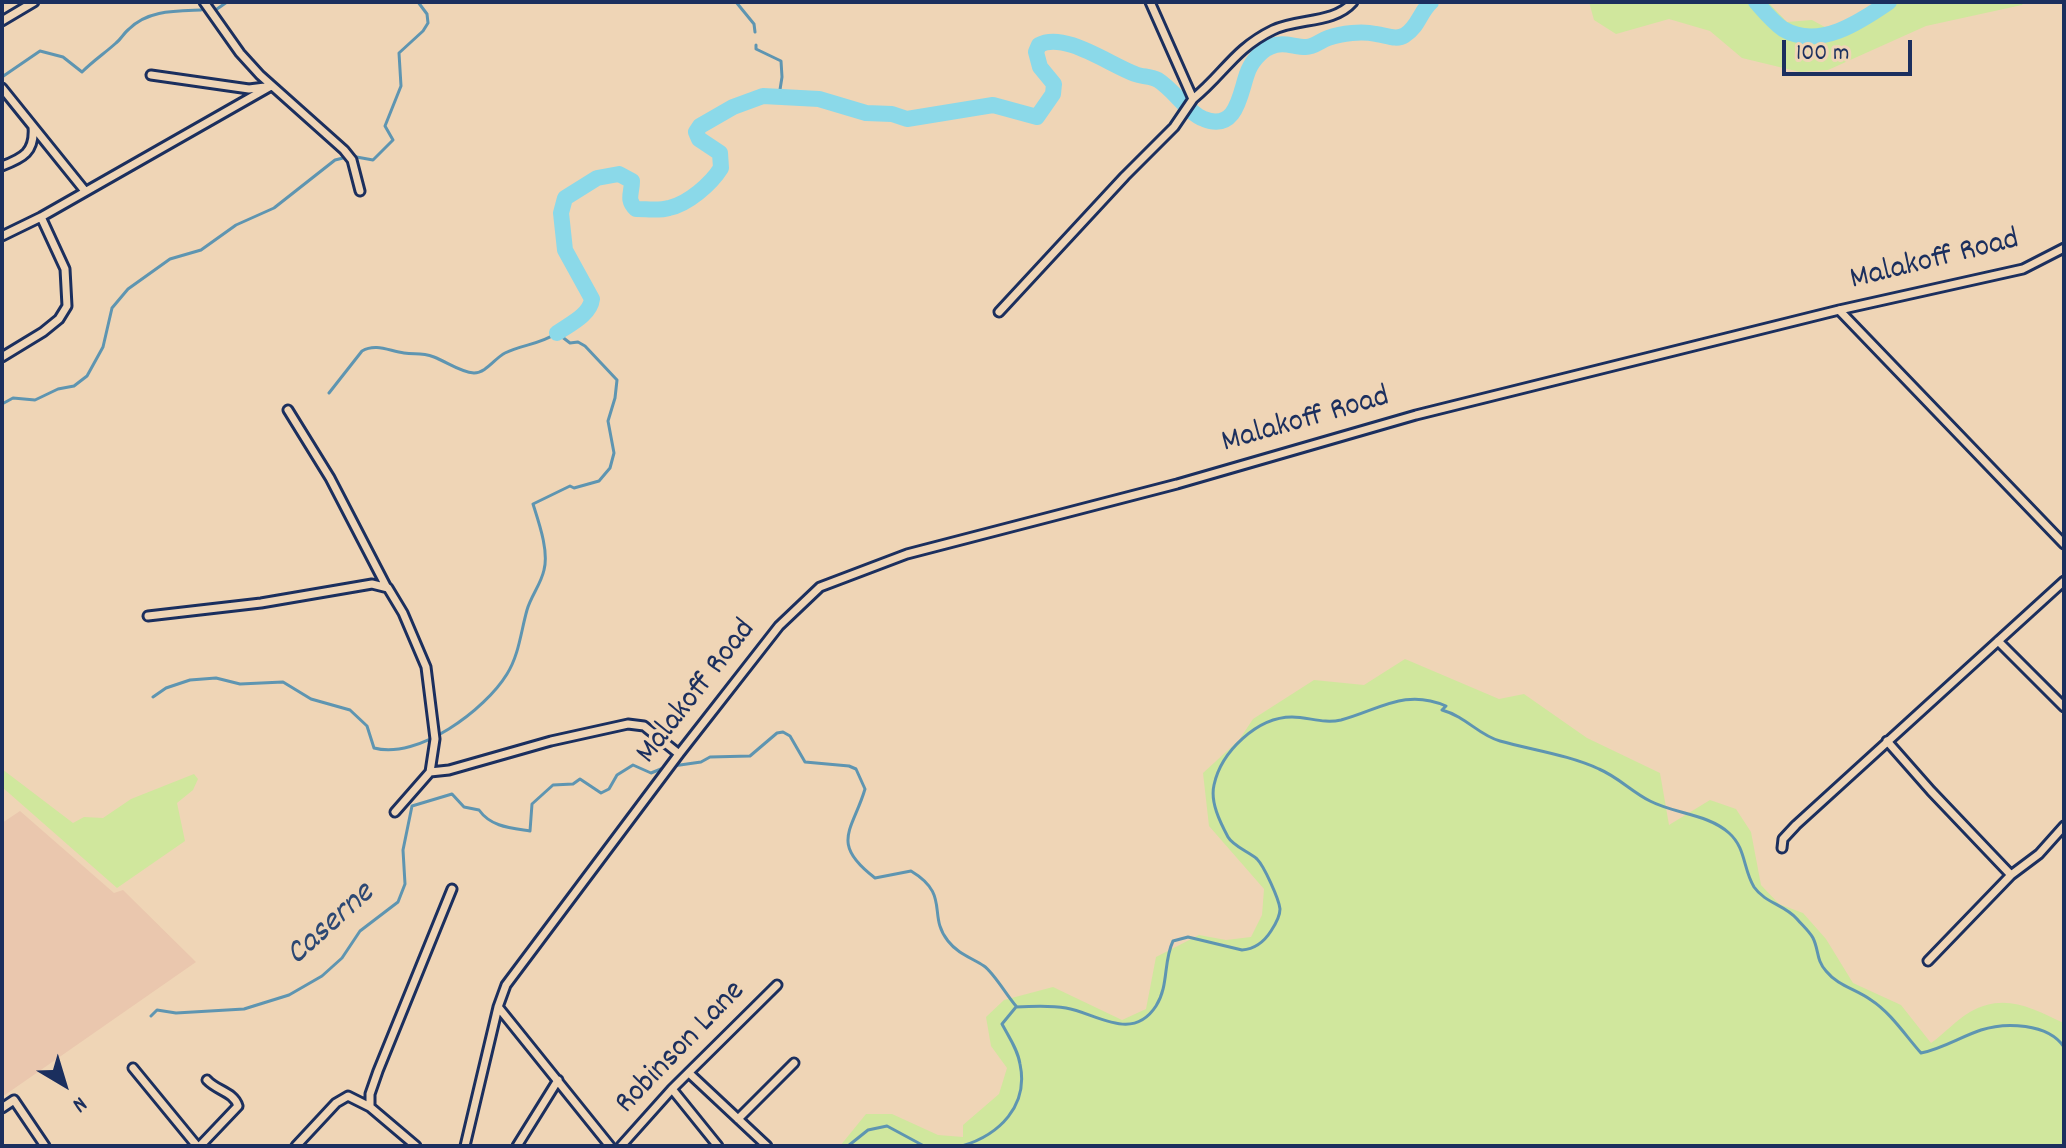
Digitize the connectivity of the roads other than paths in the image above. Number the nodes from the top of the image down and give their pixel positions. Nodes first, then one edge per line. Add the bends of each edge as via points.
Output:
1 (34, 2) edge
2 (204, 2) edge
3 (1150, 2) edge
4 (1353, 2) edge
5 (2, 21) edge
6 (151, 75) dead end
7 (271, 86) junction
8 (2, 88) edge
9 (1193, 99) junction
10 (33, 125) junction
11 (2, 166) edge
12 (85, 191) junction
13 (360, 191) dead end
14 (41, 217) junction
15 (2, 236) edge
16 (2064, 248) edge
17 (1839, 310) junction
18 (999, 312) dead end
19 (2, 357) edge
20 (288, 410) dead end
21 (2064, 544) edge
22 (2064, 581) edge
23 (388, 588) junction
24 (148, 616) dead end
25 (1998, 641) junction
26 (2064, 707) edge
27 (1887, 741) junction
28 (676, 758) junction
29 (430, 772) junction
30 (395, 812) dead end
31 (2064, 826) edge
32 (1782, 848) dead end
33 (2011, 875) junction
34 (452, 889) dead end
35 (1928, 961) dead end
36 (777, 985) dead end
37 (498, 1007) junction
38 (794, 1063) dead end
39 (133, 1068) dead end
40 (689, 1073) junction
41 (207, 1080) dead end
42 (558, 1080) junction
43 (672, 1089) junction
44 (370, 1107) junction
45 (2, 1108) edge
46 (738, 1119) junction
47 (45, 1146) edge
48 (199, 1146) edge
49 (296, 1146) edge
50 (416, 1146) edge
51 (465, 1146) edge
52 (517, 1146) edge
53 (610, 1146) edge
54 (621, 1146) edge
55 (718, 1146) edge
56 (767, 1146) edge

1 - 5 street
2 - 7 street
3 - 9 street
4 - 9 street via 1343,13 1291,24 1256,39
6 - 7 street via 249,89
7 - 12 street
7 - 13 street via 352,160
8 - 10 street
9 - 18 street via 1174,127
10 - 11 street via 28,153
10 - 12 street
12 - 14 street
14 - 15 street
14 - 19 street via 65,269 67,306 43,332
16 - 17 street, Malakoff Road via 2023,269
17 - 21 street
17 - 28 street, Malakoff Road via 1416,415 907,554 820,587 779,626
20 - 23 street
22 - 25 street
23 - 24 street via 372,584
23 - 29 street via 426,667 435,739
25 - 26 street
25 - 27 street
27 - 32 street via 1796,825
27 - 33 street
28 - 29 street via 644,726 628,724
28 - 37 street, Malakoff Road via 506,985
29 - 30 street
31 - 33 street
33 - 35 street
34 - 44 street via 378,1071
36 - 40 street, Robinson Lane
37 - 42 street
37 - 51 street, Malakoff Road
38 - 46 street
39 - 48 street
40 - 43 street, Robinson Lane
40 - 46 street
41 - 48 street via 232,1095 238,1106
42 - 52 street
42 - 53 street
43 - 54 street, Robinson Lane
43 - 55 street
44 - 49 street via 348,1096
44 - 50 street
45 - 47 street via 14,1100
46 - 56 street

